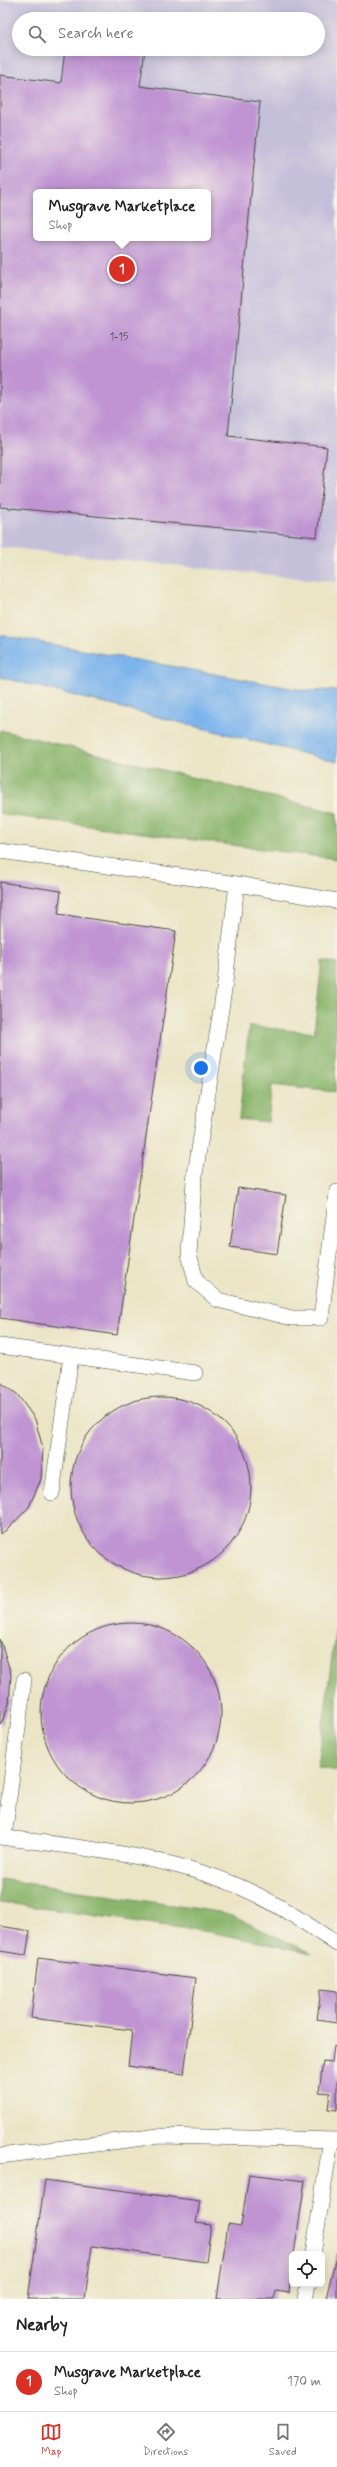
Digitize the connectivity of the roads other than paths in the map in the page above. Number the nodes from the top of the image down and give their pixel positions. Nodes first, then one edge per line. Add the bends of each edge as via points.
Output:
1 (0, 851) edge
2 (237, 884) junction
3 (337, 901) edge
4 (337, 1192) edge
5 (0, 1346) edge
6 (71, 1356) junction
7 (195, 1373) dead end
8 (52, 1493) dead end
9 (24, 1680) dead end
10 (2, 1837) edge
11 (337, 1944) edge
12 (334, 2140) edge
13 (0, 2156) edge
14 (313, 2251) edge
15 (307, 2287) edge
16 (305, 2299) edge

1 - 2 lane
2 - 3 lane
2 - 4 lane via 224,990 194,1181 189,1254 196,1281 218,1300 292,1318 320,1318
5 - 6 lane
6 - 7 lane
6 - 8 lane
9 - 10 lane
10 - 11 lane via 114,1853 188,1869 251,1892
12 - 13 lane via 159,2136
12 - 14 lane
15 - 16 lane

